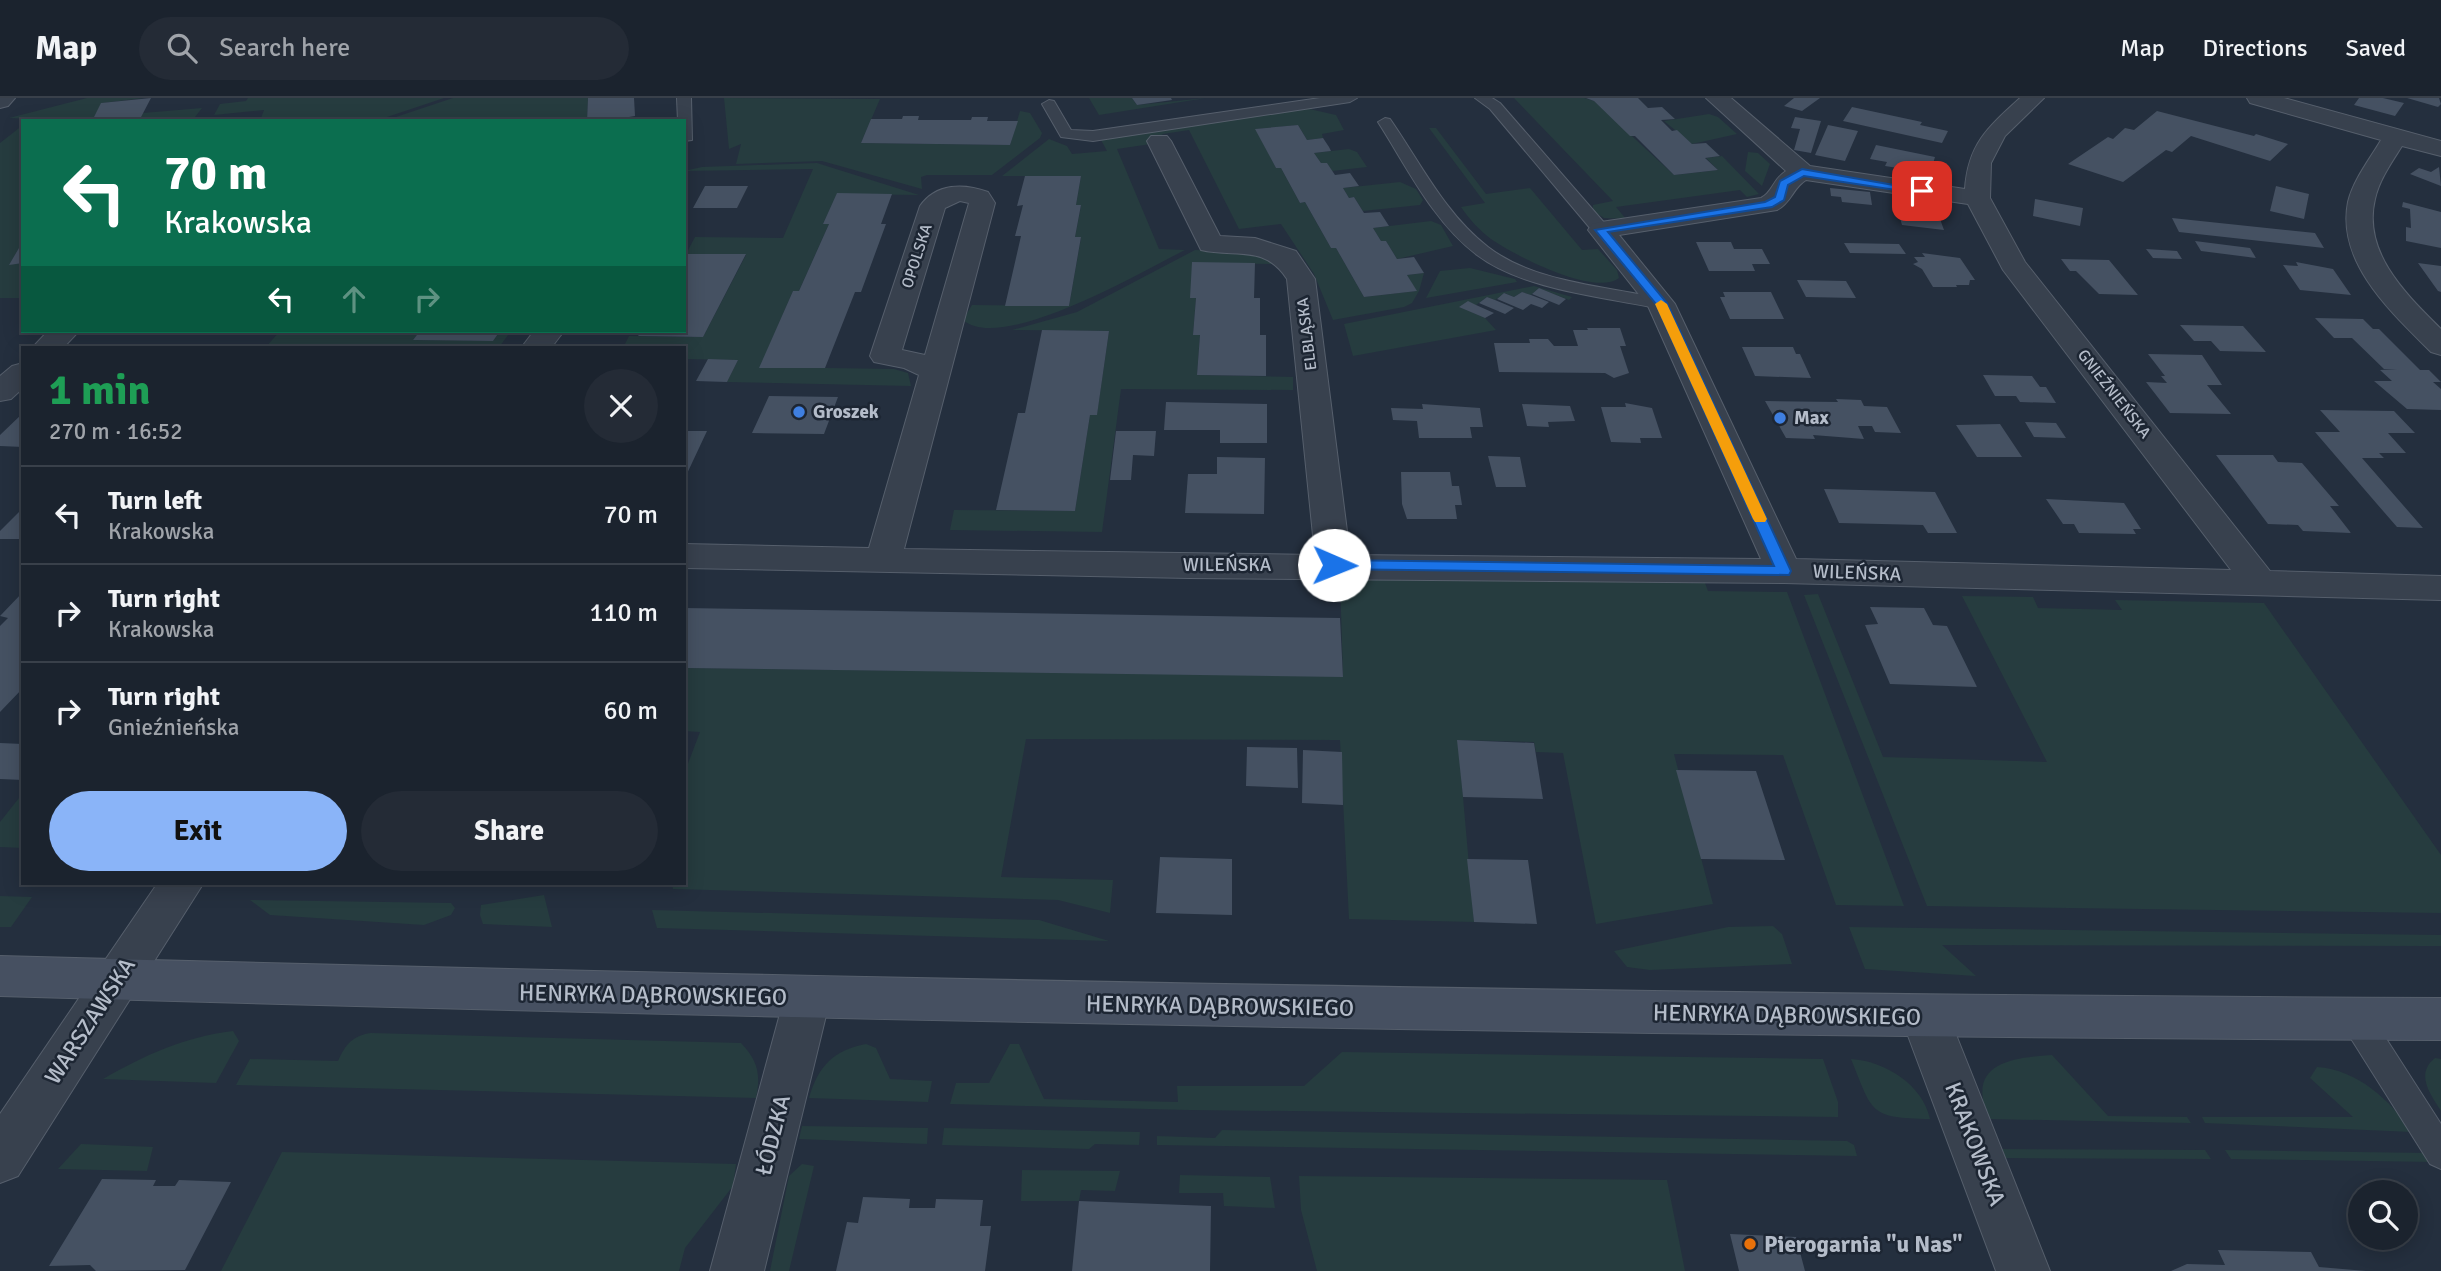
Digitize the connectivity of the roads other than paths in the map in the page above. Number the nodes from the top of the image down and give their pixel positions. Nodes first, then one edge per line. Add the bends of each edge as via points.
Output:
1 (684, 98) edge
2 (1233, 98) edge
3 (1350, 98) edge
4 (1482, 98) edge
5 (1717, 98) edge
6 (2033, 98) edge
7 (2258, 98) edge
8 (1049, 104) dead end
9 (1243, 111) junction
10 (686, 119) edge
11 (1385, 122) dead end
12 (686, 124) edge
13 (2396, 135) junction
14 (687, 137) dead end
15 (1159, 141) dead end
16 (2441, 149) edge
17 (1802, 172) junction
18 (1977, 198) junction
19 (1601, 230) junction
20 (1661, 303) junction
21 (62, 333) edge
22 (49, 346) edge
23 (2441, 346) edge
24 (936, 370) junction
25 (21, 374) edge
26 (0, 392) edge
27 (686, 556) edge
28 (884, 558) junction
29 (1334, 565) junction
30 (1784, 571) junction
31 (2261, 585) junction
32 (2441, 587) edge
33 (180, 885) edge
34 (0, 976) edge
35 (116, 980) junction
36 (807, 999) junction
37 (1925, 1017) junction
38 (2356, 1019) junction
39 (2441, 1019) edge
40 (2441, 1153) edge
41 (0, 1158) edge
42 (737, 1271) edge
43 (2023, 1271) edge

1 - 10 lane
2 - 9 lane
3 - 9 lane
4 - 19 lane via 1495,106
5 - 17 street
6 - 18 street via 1995,133 1979,163
7 - 13 street
8 - 9 lane via 1062,131 1073,136
11 - 20 lane via 1445,210 1467,236 1500,262
12 - 14 lane
13 - 16 street
13 - 23 street via 2361,201 2361,240 2382,284
15 - 29 street, ELBLĄSKA via 1210,244 1255,246 1286,257 1301,279
17 - 18 street
17 - 19 street via 1784,183 1780,198 1768,205
18 - 31 street, GNIEŹNIEŃSKA via 2013,264
19 - 20 street
20 - 30 street
21 - 22 street
24 - 24 street, OPOLSKA via 982,203 974,194 954,194 933,206 885,356
24 - 28 street, OPOLSKA
25 - 26 street
27 - 28 street, WILEŃSKA
28 - 29 street, WILEŃSKA
29 - 30 street, WILEŃSKA
30 - 31 street, WILEŃSKA
31 - 32 street, WILEŃSKA
33 - 35 street, WARSZAWSKA
34 - 35 street, HENRYKA DĄBROWSKIEGO
35 - 36 street, HENRYKA DĄBROWSKIEGO
35 - 41 street, WARSZAWSKA
36 - 37 street, HENRYKA DĄBROWSKIEGO
36 - 42 street, ŁÓDZKA
37 - 38 street, HENRYKA DĄBROWSKIEGO
37 - 43 street, KRAKOWSKA
38 - 39 street, HENRYKA DĄBROWSKIEGO
38 - 40 lane

